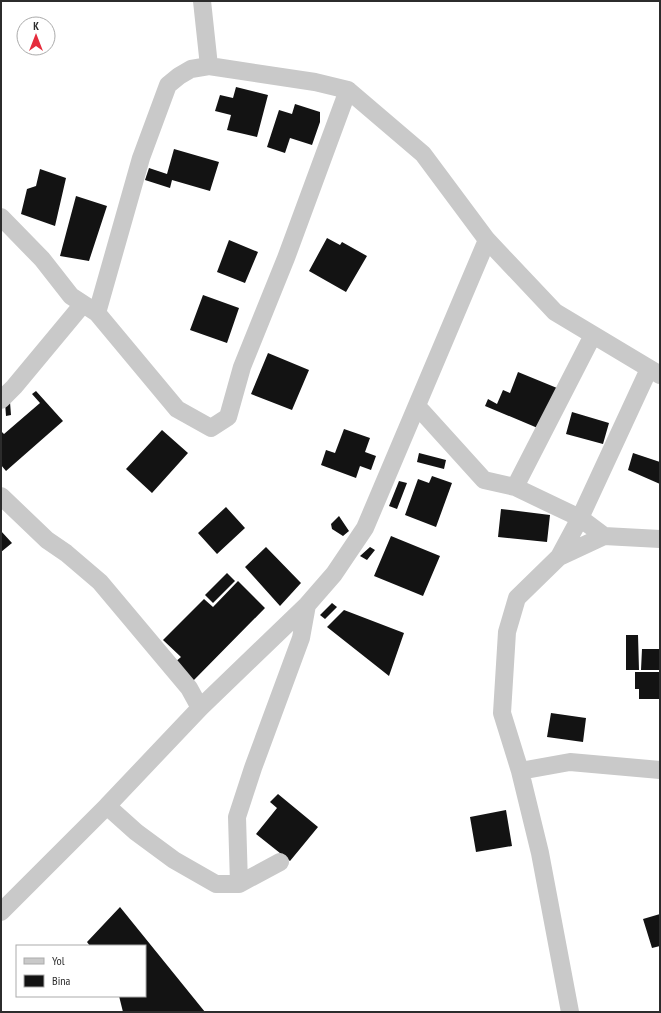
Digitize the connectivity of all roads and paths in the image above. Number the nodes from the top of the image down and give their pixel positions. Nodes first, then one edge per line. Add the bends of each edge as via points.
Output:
1 (202, 1) edge
2 (210, 66) junction
3 (348, 90) junction
4 (1, 217) edge
5 (487, 240) junction
6 (90, 309) junction
7 (593, 335) junction
8 (654, 372) edge
9 (1, 400) edge
10 (417, 406) junction
11 (516, 487) junction
12 (1, 496) edge
13 (580, 518) junction
14 (604, 536) junction
15 (660, 539) edge
16 (559, 557) junction
17 (307, 605) junction
18 (200, 708) junction
19 (660, 770) edge
20 (520, 771) junction
21 (107, 806) junction
22 (280, 862) dead end
23 (239, 884) junction
24 (1, 912) edge
25 (570, 1012) edge

1 - 2 street
2 - 3 street via 315,82
2 - 6 street via 191,69 168,85
3 - 5 street via 423,154
3 - 6 street via 286,258 242,367 228,416 212,428 177,409
4 - 6 street via 42,259 71,296
5 - 7 street via 555,312
5 - 10 street
6 - 9 street
7 - 8 street
7 - 11 street
8 - 13 street
10 - 11 street via 484,480
10 - 17 street via 365,528 334,574
11 - 13 street
12 - 18 street via 48,540 100,582 189,688
13 - 14 street
13 - 16 street
14 - 15 street
14 - 16 street
16 - 20 street via 518,598 507,632 502,713
17 - 18 street
17 - 23 street via 301,638 237,817
18 - 21 street
19 - 20 street via 570,762
20 - 25 street via 540,853
21 - 23 street via 136,832 174,860 216,884
21 - 24 street
22 - 23 street

